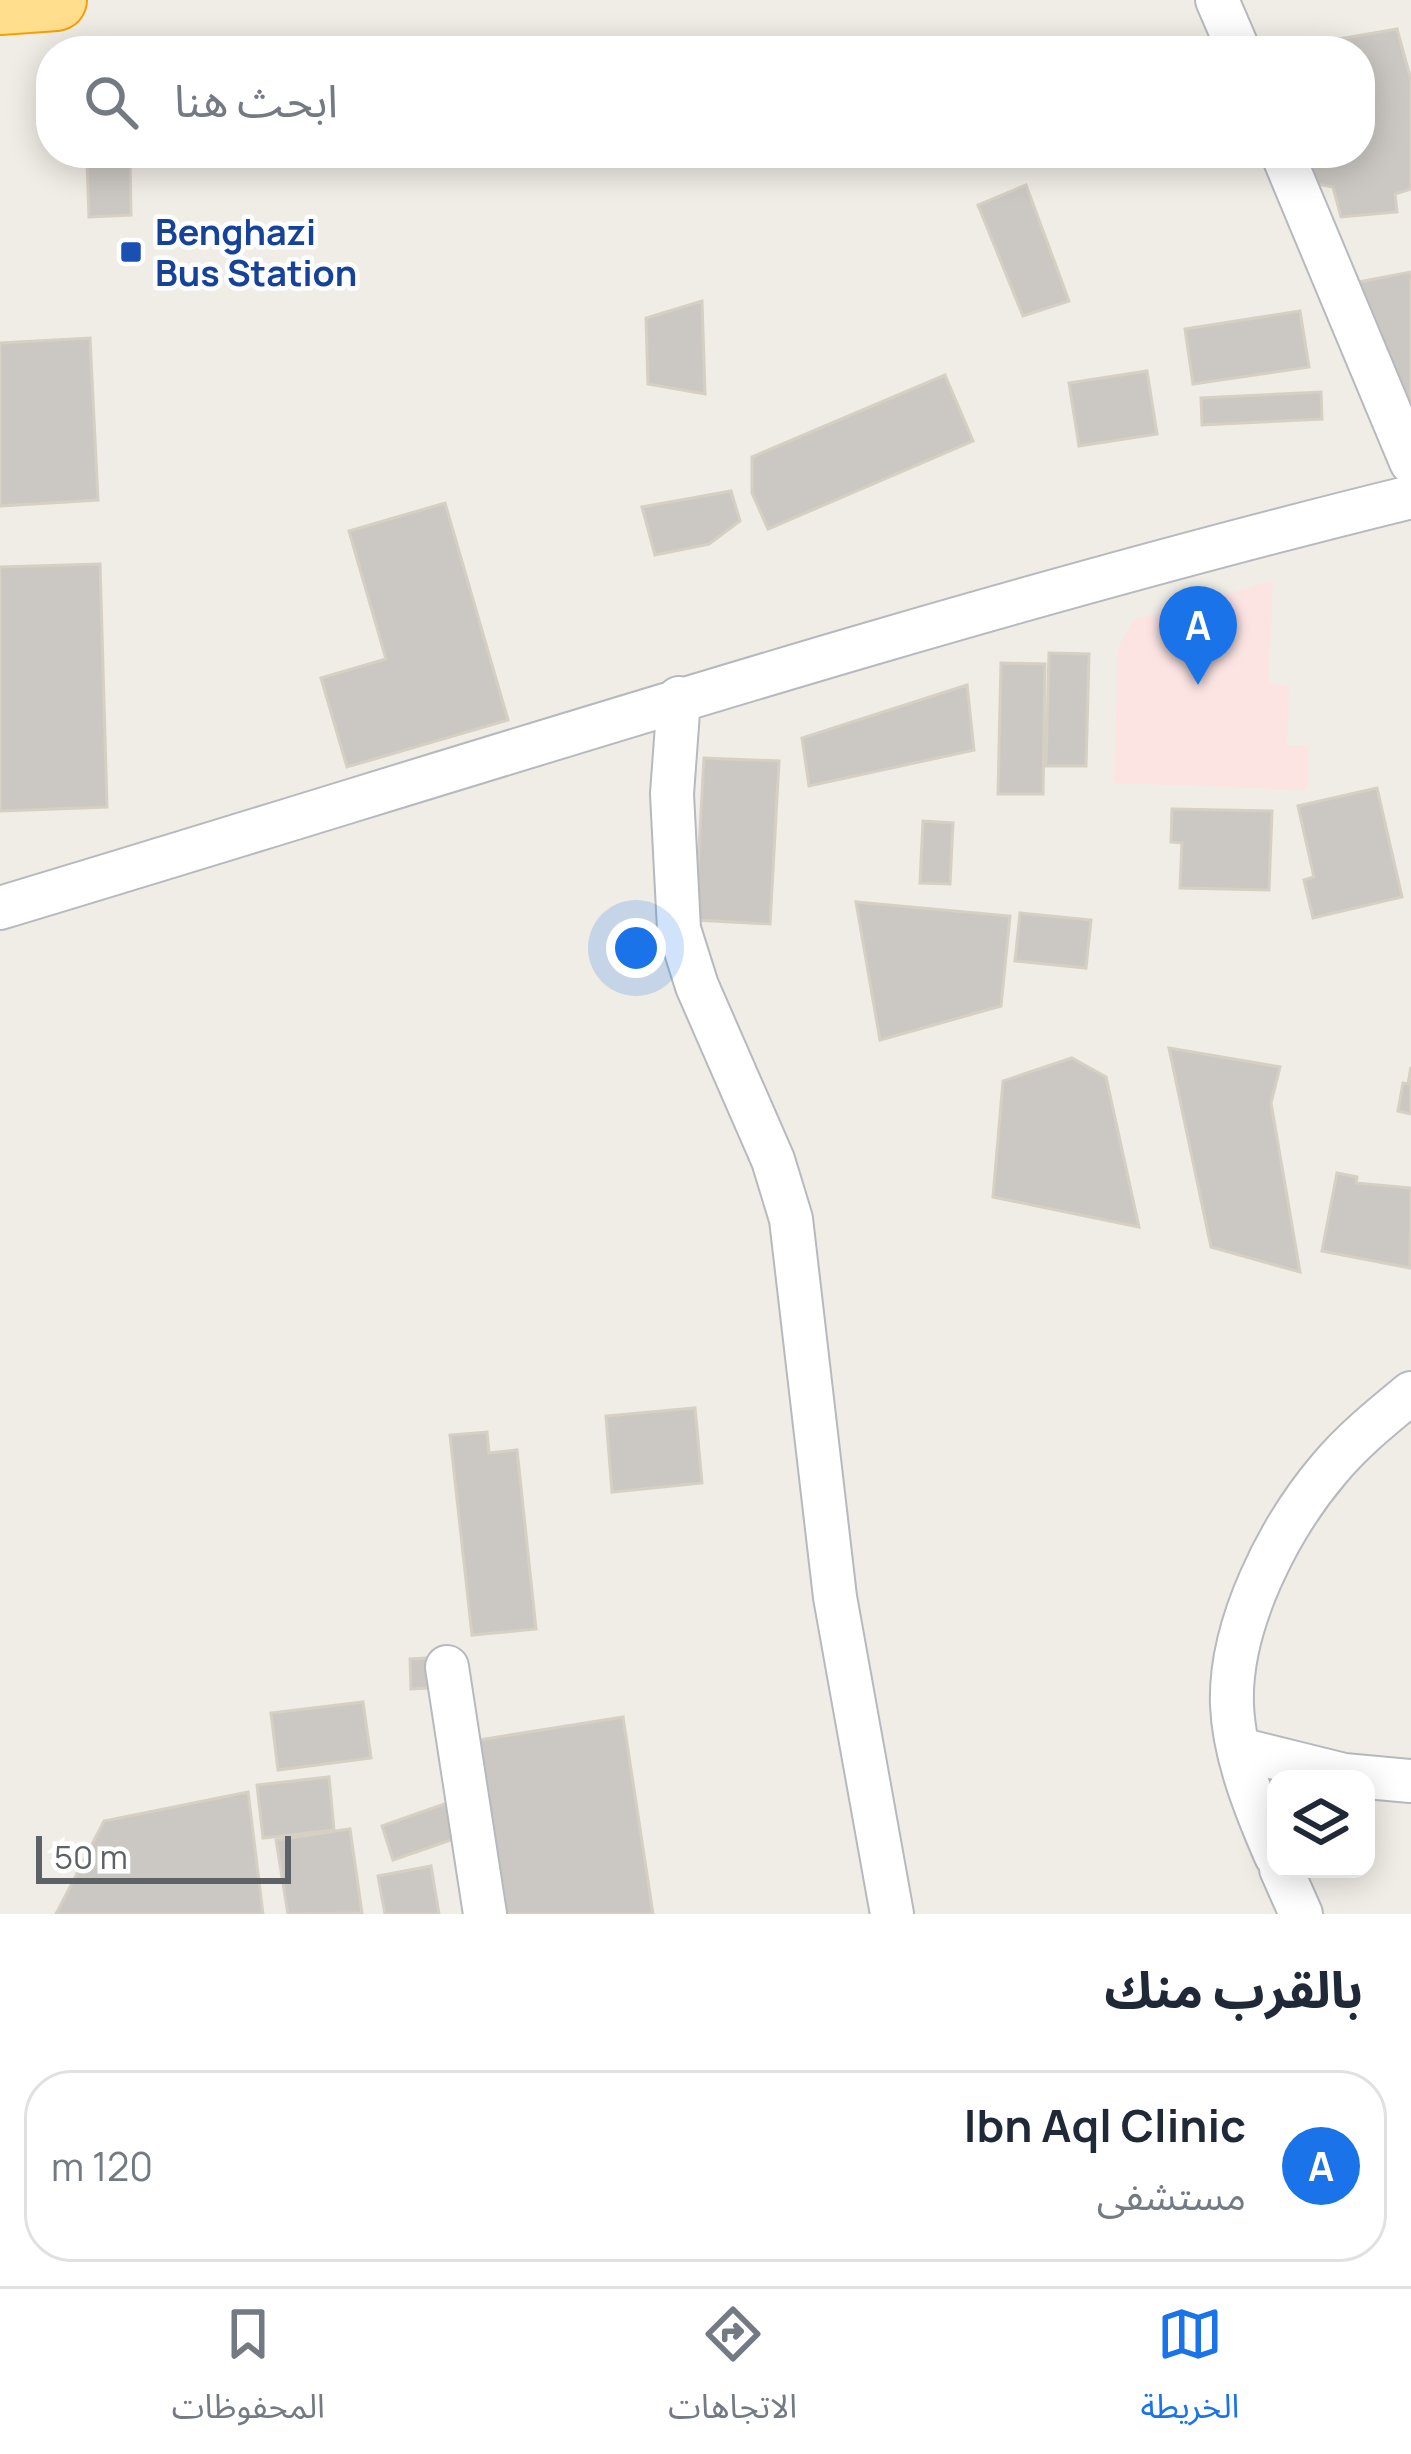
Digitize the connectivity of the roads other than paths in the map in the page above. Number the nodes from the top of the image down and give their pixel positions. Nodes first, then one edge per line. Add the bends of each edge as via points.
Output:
1 (56, 0) edge
2 (1217, 0) edge
3 (0, 4) edge
4 (1233, 36) edge
5 (1288, 168) edge
6 (1411, 462) edge
7 (1411, 497) edge
8 (679, 698) junction
9 (0, 908) edge
10 (1411, 1393) edge
11 (447, 1667) dead end
12 (1239, 1749) junction
13 (1411, 1781) edge
14 (1267, 1835) edge
15 (1285, 1878) edge
16 (485, 1914) edge
17 (892, 1914) edge
18 (1301, 1914) edge

1 - 3 highway
2 - 4 street
5 - 6 street
7 - 8 street
8 - 9 street
8 - 17 street via 672,794 680,929 791,1219 835,1597
10 - 12 street via 1326,1472 1257,1584 1234,1660
11 - 16 street
12 - 13 street via 1344,1775
12 - 14 street
15 - 18 street

